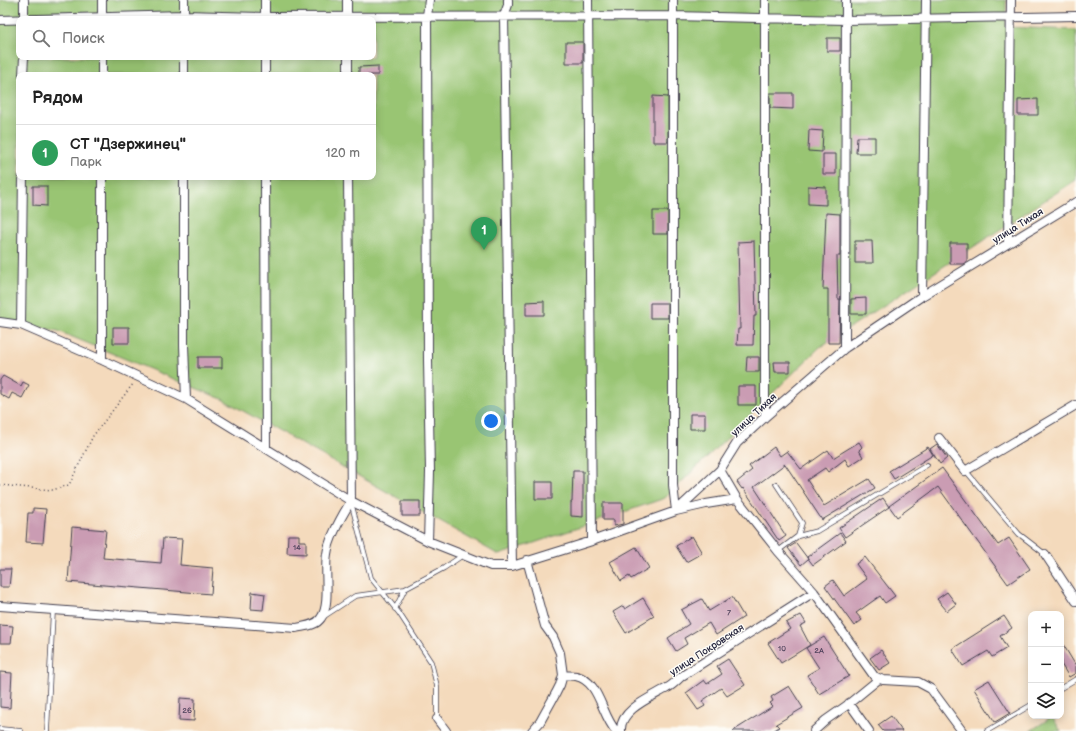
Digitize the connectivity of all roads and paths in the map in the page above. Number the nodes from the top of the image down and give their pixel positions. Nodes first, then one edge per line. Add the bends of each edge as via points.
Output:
1 (24, 0) edge
2 (102, 0) edge
3 (184, 0) edge
4 (265, 0) edge
5 (347, 0) edge
6 (429, 0) edge
7 (508, 0) edge
8 (588, 0) edge
9 (673, 0) edge
10 (765, 0) edge
11 (846, 0) edge
12 (926, 0) edge
13 (1011, 0) edge
14 (24, 16) edge
15 (102, 16) edge
16 (184, 16) edge
17 (265, 16) edge
18 (347, 16) edge
19 (426, 16) junction
20 (504, 16) junction
21 (588, 16) junction
22 (673, 16) junction
23 (1076, 16) edge
24 (376, 17) edge
25 (1011, 18) junction
26 (16, 19) edge
27 (765, 19) junction
28 (926, 19) junction
29 (0, 20) edge
30 (846, 20) junction
31 (24, 60) edge
32 (102, 60) edge
33 (184, 60) edge
34 (265, 60) edge
35 (348, 60) edge
36 (23, 72) edge
37 (102, 72) edge
38 (184, 72) edge
39 (265, 72) edge
40 (348, 72) edge
41 (22, 180) edge
42 (102, 180) edge
43 (184, 180) edge
44 (265, 180) edge
45 (348, 180) edge
46 (1076, 202) edge
47 (1008, 244) junction
48 (922, 296) junction
49 (0, 322) edge
50 (21, 325) junction
51 (845, 348) junction
52 (102, 360) junction
53 (138, 377) junction
54 (186, 400) junction
55 (1076, 405) edge
56 (765, 417) junction
57 (939, 438) dead end
58 (266, 448) junction
59 (927, 465) dead end
60 (720, 470) junction
61 (965, 471) junction
62 (776, 484) dead end
63 (0, 485) edge
64 (737, 499) junction
65 (351, 500) junction
66 (676, 511) junction
67 (798, 536) junction
68 (428, 541) junction
69 (592, 541) junction
70 (778, 551) junction
71 (1045, 554) joint
72 (463, 555) junction
73 (527, 560) junction
74 (512, 566) junction
75 (405, 589) junction
76 (381, 591) junction
77 (814, 592) junction
78 (1076, 601) edge
79 (0, 606) edge
80 (395, 609) junction
81 (53, 610) junction
82 (321, 619) junction
83 (563, 675) junction
84 (879, 678) junction
85 (1076, 679) edge
86 (1064, 686) edge
87 (849, 703) junction
88 (1028, 707) edge
89 (437, 719) joint
90 (0, 729) edge
91 (21, 731) edge
92 (47, 731) edge
93 (446, 731) edge
94 (532, 731) edge
95 (616, 731) edge
96 (621, 731) edge
97 (814, 731) edge
98 (869, 731) edge
99 (962, 731) edge
100 (987, 731) edge

1 - 14 street
2 - 15 street
3 - 16 street
4 - 17 street
5 - 18 street
6 - 19 street
7 - 20 street
8 - 21 street
9 - 22 street
10 - 27 street
11 - 30 street
12 - 28 street
13 - 25 street
19 - 20 street
19 - 24 street
19 - 68 street via 430,472
20 - 21 street
20 - 74 street
21 - 22 street
21 - 69 street
22 - 27 street
22 - 66 street via 672,485
23 - 25 street
25 - 28 street
25 - 47 street
26 - 29 street
27 - 30 street
27 - 56 street
28 - 30 street
28 - 48 street
30 - 51 street
31 - 36 street
32 - 37 street
33 - 38 street
34 - 39 street
35 - 40 street
41 - 50 street
42 - 52 street
43 - 54 street
44 - 58 street
45 - 65 street
46 - 47 street, улица Тихая
47 - 48 street, улица Тихая
48 - 51 street, улица Тихая
49 - 50 street
50 - 52 street
51 - 56 street, улица Тихая
52 - 53 street
53 - 54 street
53 - 63 path via 93,436 69,485 52,490
54 - 58 street
55 - 61 street
56 - 60 street, улица Тихая via 737,443
57 - 61 street
58 - 65 street
59 - 67 lane via 816,531
60 - 64 street
60 - 66 street, улица Тихая
61 - 71 lane via 1019,534
62 - 67 lane via 802,523
64 - 66 street
64 - 70 street
65 - 68 street
65 - 76 lane via 370,578
65 - 82 street via 337,525 327,553 326,604
66 - 69 street
67 - 70 lane
68 - 72 street
69 - 73 street
70 - 77 street
71 - 78 street
72 - 74 street via 491,566
72 - 75 lane
73 - 74 street
73 - 83 street via 545,626 560,653
75 - 76 lane
75 - 80 lane
76 - 80 lane
76 - 82 lane via 355,596
77 - 84 street via 874,676
77 - 96 street, улица Покровская via 629,711 622,721
79 - 81 street
80 - 89 lane via 431,662 437,686
81 - 82 street via 296,628 312,625
81 - 92 lane
83 - 94 street via 540,722
83 - 95 street via 576,676 587,681 594,689
84 - 87 street
84 - 99 street via 918,682 931,689
85 - 86 lane
87 - 97 street
87 - 98 street
88 - 100 lane
89 - 93 street
90 - 91 lane

